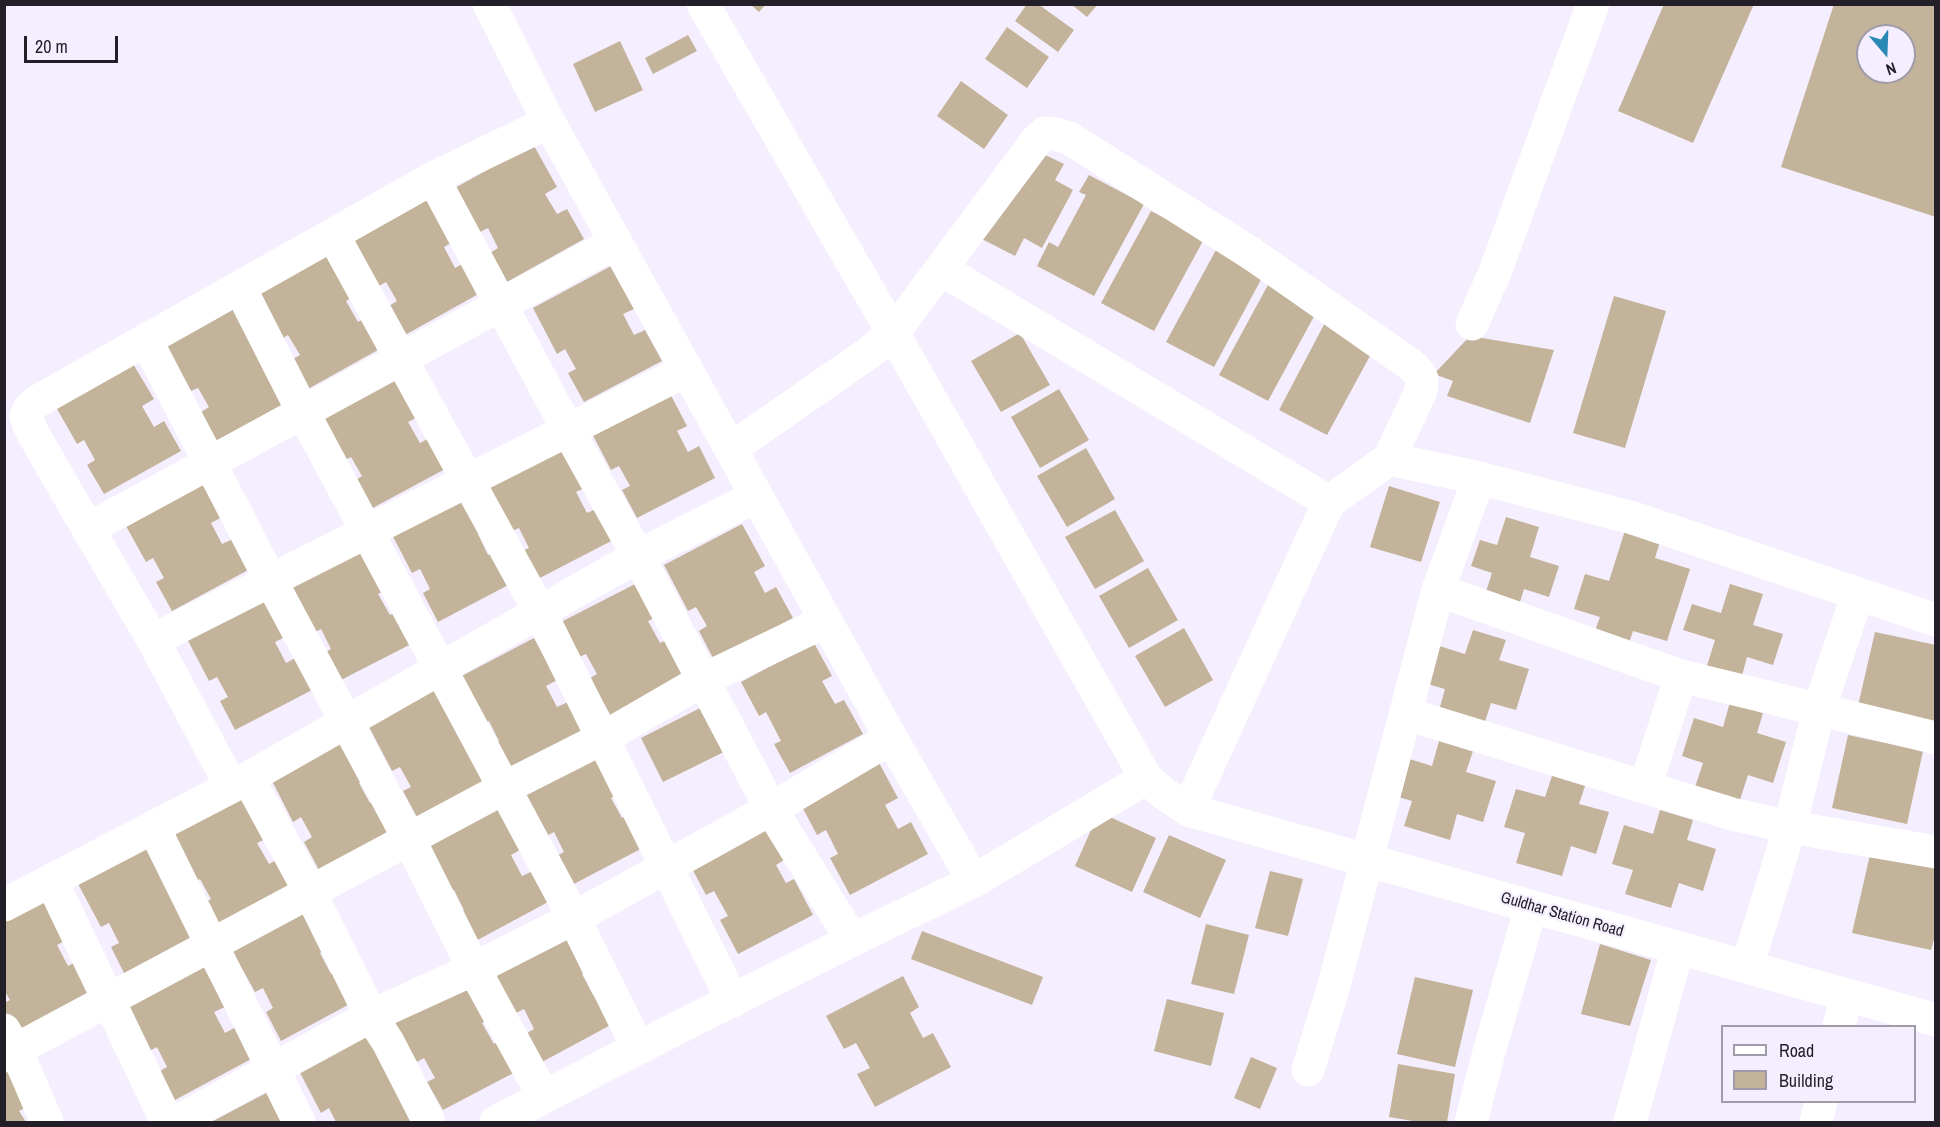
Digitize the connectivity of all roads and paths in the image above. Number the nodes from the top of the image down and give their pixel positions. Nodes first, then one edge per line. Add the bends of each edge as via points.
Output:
1 (489, 4) edge
2 (703, 4) edge
3 (1593, 4) edge
4 (549, 122) junction
5 (433, 178) junction
6 (333, 235) junction
7 (616, 242) junction
8 (941, 269) junction
9 (240, 288) junction
10 (502, 304) junction
11 (1472, 324) dead end
12 (893, 333) junction
13 (146, 340) junction
14 (403, 358) junction
15 (687, 370) junction
16 (304, 412) junction
17 (568, 430) junction
18 (732, 448) junction
19 (1389, 459) junction
20 (209, 463) junction
21 (1479, 478) junction
22 (468, 481) junction
23 (757, 496) junction
24 (1329, 502) junction
25 (88, 529) junction
26 (369, 531) junction
27 (638, 556) junction
28 (271, 581) junction
29 (1438, 590) junction
30 (1858, 594) junction
31 (540, 612) junction
32 (1935, 620) edge
33 (826, 621) junction
34 (153, 640) junction
35 (440, 668) junction
36 (1681, 676) junction
37 (703, 680) junction
38 (1819, 709) junction
39 (1407, 714) junction
40 (346, 723) junction
41 (603, 738) junction
42 (891, 738) junction
43 (1935, 738) edge
44 (1146, 778) junction
45 (239, 782) junction
46 (506, 787) junction
47 (1645, 787) junction
48 (771, 809) junction
49 (1188, 810) junction
50 (1790, 827) junction
51 (154, 828) junction
52 (409, 839) junction
53 (1935, 852) edge
54 (1366, 860) junction
55 (667, 867) junction
56 (51, 880) junction
57 (974, 881) junction
58 (310, 892) junction
59 (4, 905) edge
60 (1531, 907) junction
61 (574, 918) junction
62 (852, 940) junction
63 (213, 945) junction
64 (1678, 948) junction
65 (1747, 966) junction
66 (474, 969) junction
67 (1847, 995) junction
68 (108, 1001) junction
69 (733, 1001) junction
70 (371, 1016) junction
71 (1935, 1020) edge
72 (1839, 1025) edge
73 (8, 1045) edge
74 (638, 1048) junction
75 (273, 1069) junction
76 (1308, 1070) dead end
77 (544, 1097) junction
78 (1821, 1103) edge
79 (47, 1122) edge
80 (167, 1122) edge
81 (176, 1122) edge
82 (300, 1122) edge
83 (429, 1122) edge
84 (496, 1122) edge
85 (1471, 1122) edge
86 (1630, 1122) edge
87 (1816, 1122) edge

1 - 4 street
2 - 12 street
3 - 11 street via 1495,272
4 - 5 street
4 - 7 street
5 - 6 street
5 - 10 street
6 - 9 street
6 - 14 street
7 - 10 street
7 - 15 street
8 - 12 street
8 - 19 street via 1037,140 1045,133 1069,138 1252,254 1418,372 1421,391
8 - 24 street
9 - 13 street
9 - 16 street
10 - 14 street
10 - 17 street
12 - 18 street
12 - 44 street
13 - 20 street
13 - 25 street via 36,402 26,416
14 - 16 street
14 - 22 street
15 - 17 street
15 - 18 street
16 - 20 street
16 - 26 street
17 - 22 street
17 - 27 street
18 - 23 street
19 - 21 street
19 - 24 street
20 - 25 street
20 - 28 street
21 - 29 street
21 - 30 street via 1632,518
22 - 26 street
22 - 31 street
23 - 27 street
23 - 33 street
24 - 49 street
25 - 34 street
26 - 28 street
26 - 35 street
27 - 31 street
27 - 37 street
28 - 34 street
28 - 40 street
29 - 36 street
29 - 39 street
30 - 32 street
30 - 38 street
31 - 35 street
31 - 41 street
33 - 37 street
33 - 42 street
34 - 45 street
35 - 40 street
35 - 46 street
36 - 38 street
36 - 47 street
37 - 41 street
37 - 48 street
38 - 43 street
38 - 50 street
39 - 47 street
39 - 54 street
40 - 45 street
40 - 52 street
41 - 46 street
41 - 55 street
42 - 48 street
42 - 57 street
44 - 49 street, Guldhar Station Road
44 - 57 street
45 - 51 street
45 - 58 street
46 - 52 street
46 - 61 street
47 - 50 street
48 - 55 street
48 - 62 street
49 - 54 street, Guldhar Station Road
50 - 53 street
50 - 65 street
51 - 56 street
51 - 63 street
52 - 58 street
52 - 66 street
54 - 60 street, Guldhar Station Road
54 - 76 street
55 - 61 street
55 - 69 street
56 - 59 street
56 - 68 street
57 - 62 street
58 - 63 street
58 - 70 street
60 - 64 street, Guldhar Station Road
60 - 85 street
61 - 66 street
61 - 74 street
62 - 69 street
63 - 68 street
63 - 75 street
64 - 65 street, Guldhar Station Road
64 - 86 street
65 - 67 street, Guldhar Station Road
66 - 70 street
66 - 77 street
67 - 71 street, Guldhar Station Road
67 - 72 street
68 - 73 street
68 - 80 street
69 - 74 street
70 - 75 street
70 - 83 street
73 - 79 street
74 - 77 street
75 - 81 street
75 - 82 street
77 - 84 street
78 - 87 street

